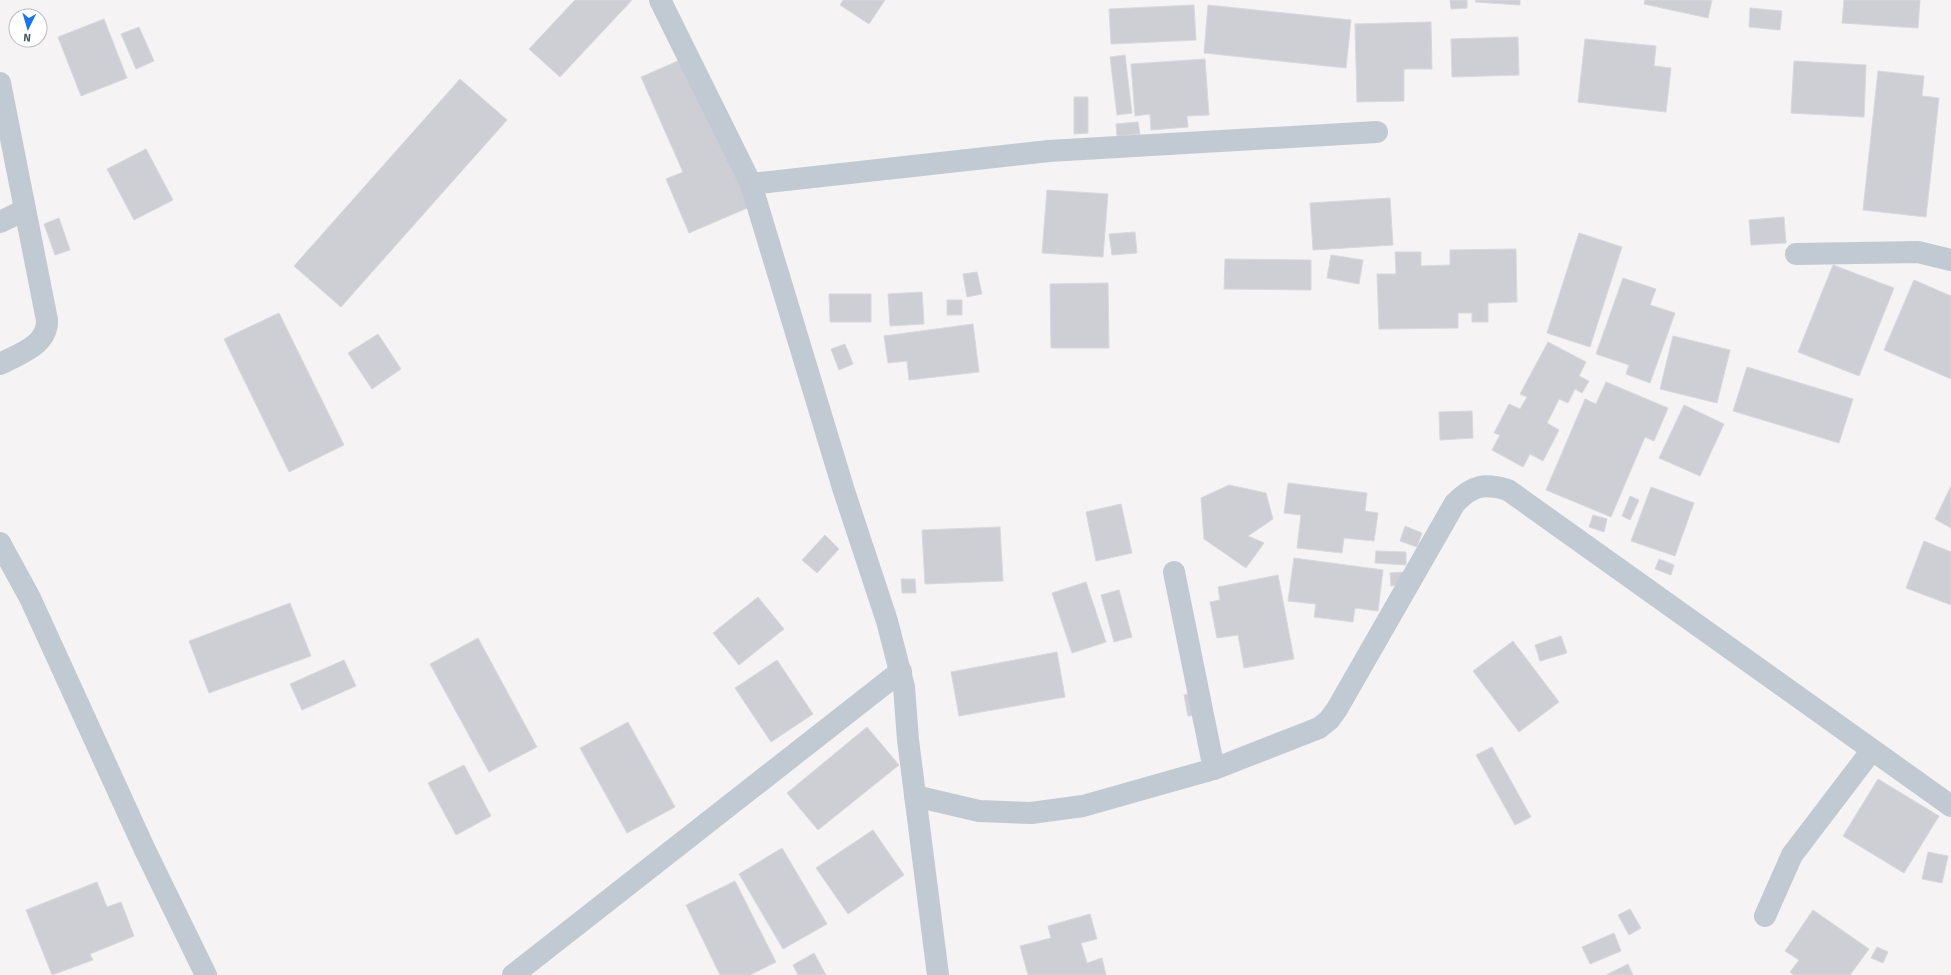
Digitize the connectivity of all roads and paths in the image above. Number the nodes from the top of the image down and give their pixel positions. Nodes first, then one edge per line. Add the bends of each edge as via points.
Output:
1 (660, 0) edge
2 (0, 83) edge
3 (1377, 132) dead end
4 (751, 184) junction
5 (25, 210) junction
6 (0, 222) edge
7 (1796, 254) dead end
8 (1951, 260) edge
9 (0, 364) edge
10 (0, 543) edge
11 (1174, 572) dead end
12 (901, 671) junction
13 (1872, 750) junction
14 (1214, 769) junction
15 (916, 796) junction
16 (1951, 806) edge
17 (1764, 916) dead end
18 (206, 975) edge
19 (513, 975) edge
20 (938, 975) edge

1 - 4 street
2 - 5 street
3 - 4 street via 1049,151
4 - 12 street
5 - 6 street
5 - 9 street via 48,329 37,344
7 - 8 street via 1918,252
10 - 18 street via 30,598 145,850
11 - 14 street
12 - 15 street
12 - 19 street
13 - 14 street via 1508,490 1493,485 1479,486 1465,493 1455,503 1329,720 1319,728
13 - 16 street
13 - 17 street via 1792,855
14 - 15 street via 1083,806 1031,813 979,811
15 - 20 street

